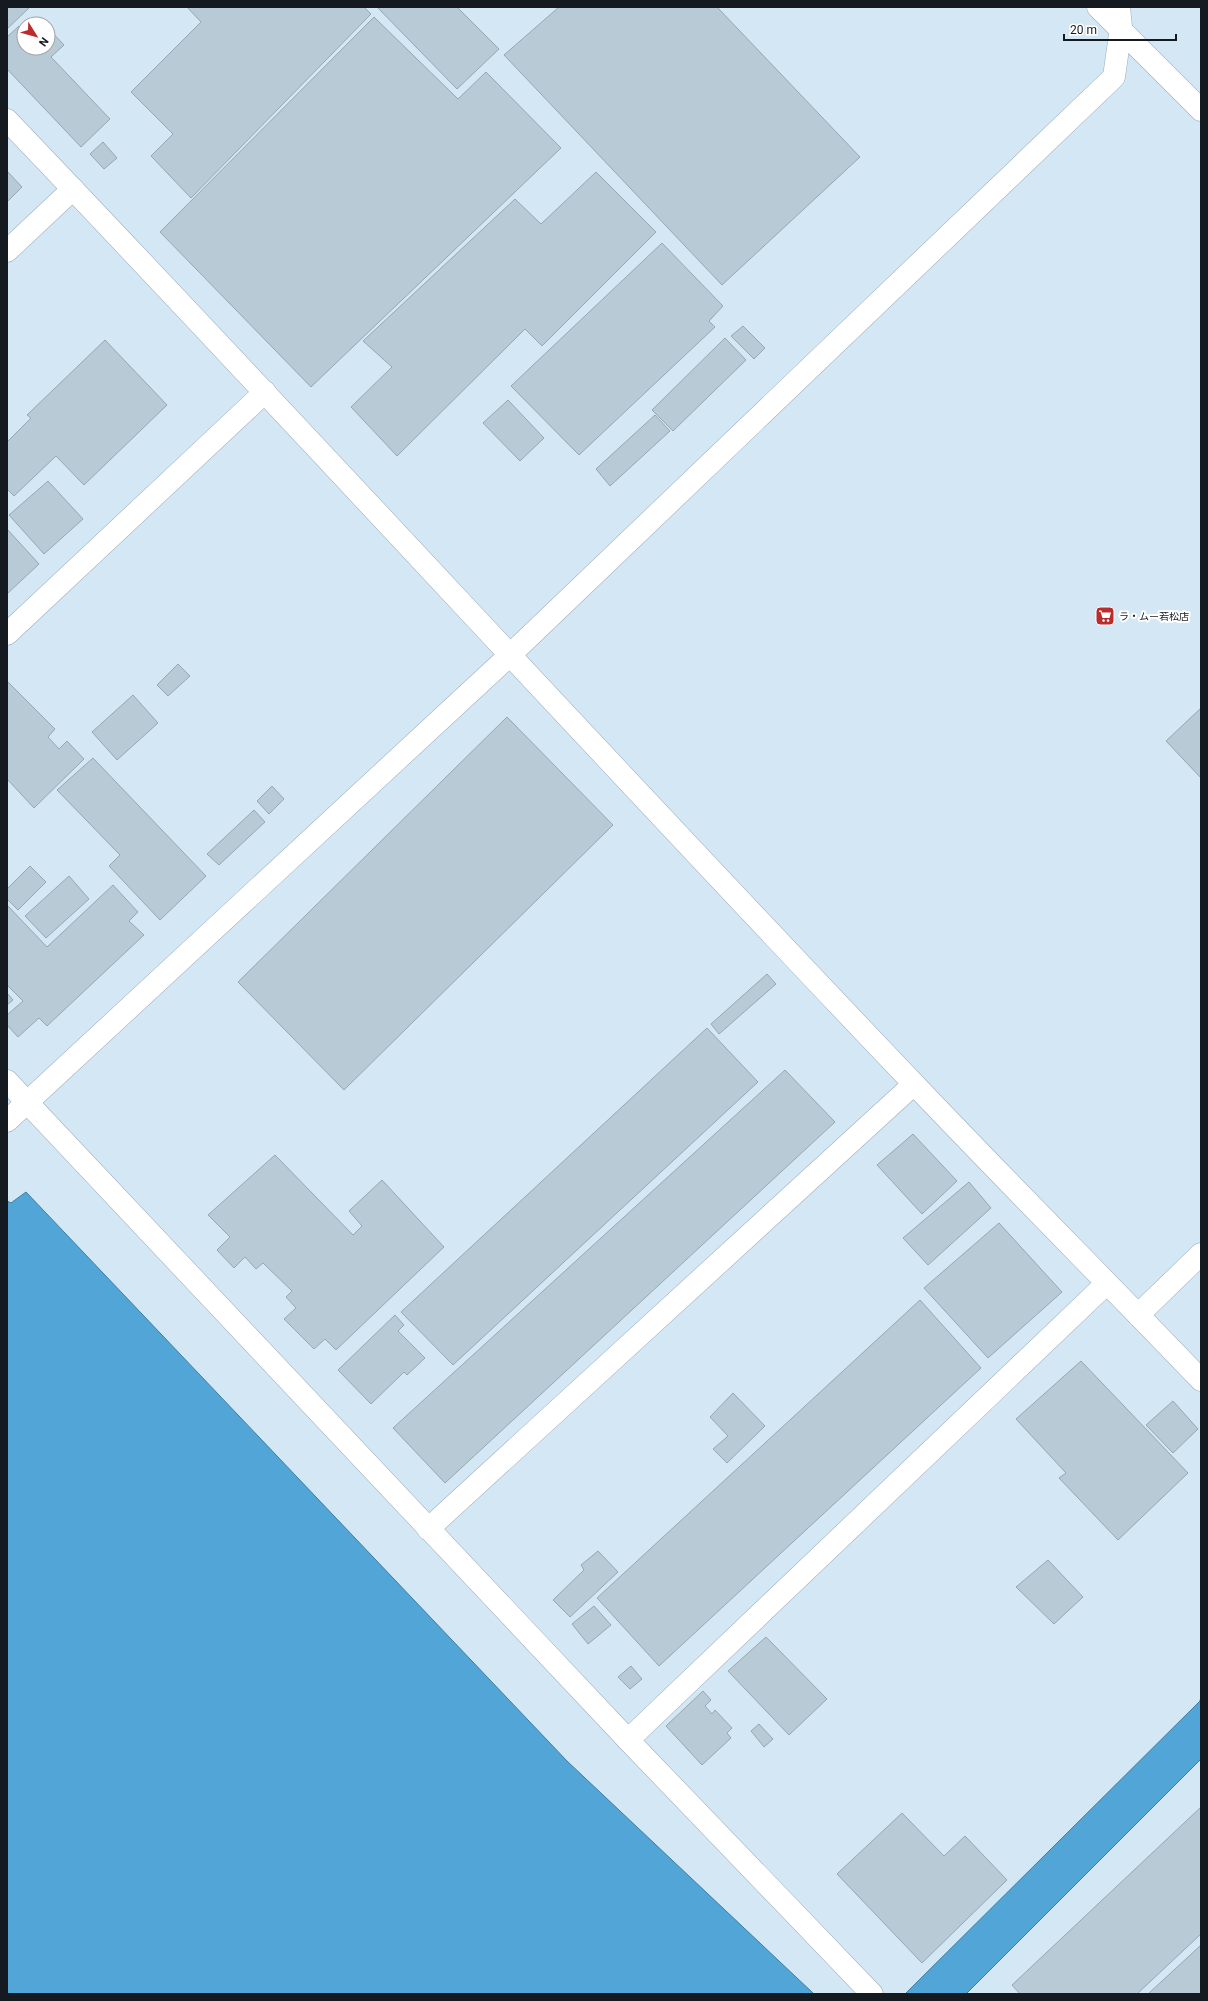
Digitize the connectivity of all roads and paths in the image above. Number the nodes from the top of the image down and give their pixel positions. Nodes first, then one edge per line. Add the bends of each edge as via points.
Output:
1 (1098, 7) edge
2 (1120, 17) edge
3 (1201, 110) edge
4 (7, 120) edge
5 (73, 189) junction
6 (7, 251) edge
7 (265, 392) junction
8 (7, 634) edge
9 (510, 655) junction
10 (7, 1082) edge
11 (914, 1084) junction
12 (27, 1102) junction
13 (7, 1121) edge
14 (1201, 1254) edge
15 (1106, 1284) junction
16 (1138, 1315) junction
17 (1201, 1380) edge
18 (428, 1529) junction
19 (628, 1740) junction
20 (872, 1994) edge

1 - 2 street
2 - 3 street
2 - 9 street via 1114,77
4 - 5 street
5 - 6 street
5 - 7 street
7 - 8 street
7 - 9 street
9 - 11 street
9 - 12 street
10 - 12 street
11 - 15 street
11 - 18 street
12 - 13 street
12 - 18 street
14 - 16 street
15 - 16 street
15 - 19 street
16 - 17 street
18 - 19 street
19 - 20 street

